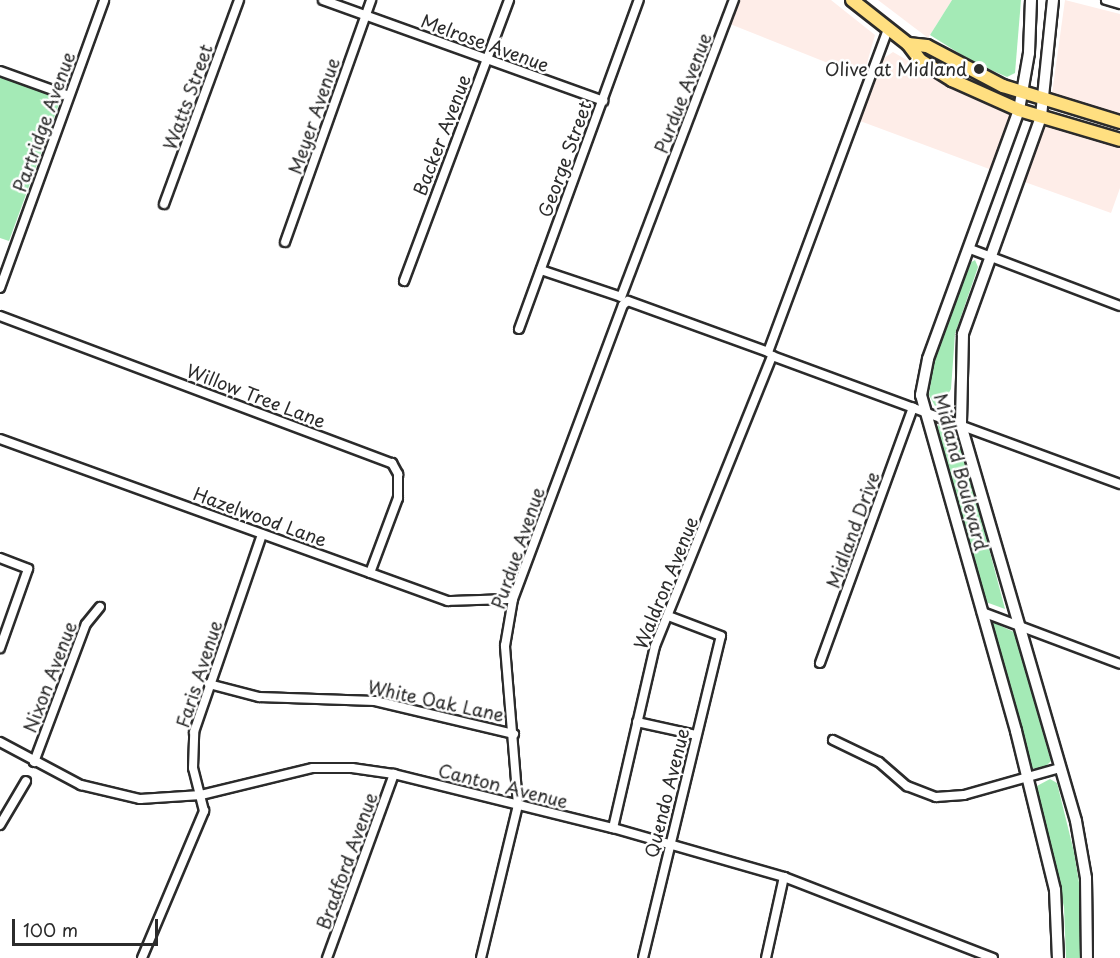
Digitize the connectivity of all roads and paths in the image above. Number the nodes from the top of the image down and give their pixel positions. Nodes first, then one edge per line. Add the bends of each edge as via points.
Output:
1 (104, 0) edge
2 (239, 0) edge
3 (323, 0) edge
4 (371, 0) edge
5 (508, 0) edge
6 (639, 0) edge
7 (734, 0) edge
8 (852, 0) edge
9 (1031, 0) edge
10 (1053, 0) edge
11 (1106, 0) edge
12 (1120, 4) edge
13 (365, 16) junction
14 (888, 29) junction
15 (908, 44) junction
16 (486, 60) junction
17 (0, 71) edge
18 (1023, 92) junction
19 (69, 96) junction
20 (1045, 99) junction
21 (603, 101) junction
22 (1019, 110) junction
23 (1041, 117) junction
24 (1120, 122) edge
25 (1120, 140) edge
26 (164, 204) dead end
27 (285, 242) dead end
28 (970, 249) junction
29 (990, 258) junction
30 (541, 270) junction
31 (404, 281) dead end
32 (0, 288) edge
33 (624, 299) junction
34 (1120, 306) edge
35 (0, 316) edge
36 (519, 329) dead end
37 (770, 354) junction
38 (913, 407) junction
39 (926, 412) junction
40 (961, 425) junction
41 (0, 439) edge
42 (1120, 484) edge
43 (262, 534) junction
44 (0, 558) edge
45 (370, 573) junction
46 (513, 599) junction
47 (100, 607) dead end
48 (982, 612) junction
49 (668, 616) junction
50 (1019, 625) junction
51 (0, 648) edge
52 (820, 663) dead end
53 (1120, 664) edge
54 (209, 684) junction
55 (637, 722) junction
56 (514, 734) junction
57 (696, 735) junction
58 (833, 740) dead end
59 (0, 741) edge
60 (34, 762) junction
61 (1060, 768) junction
62 (394, 774) junction
63 (1028, 780) junction
64 (26, 781) dead end
65 (201, 795) junction
66 (518, 805) junction
67 (0, 825) edge
68 (613, 828) junction
69 (670, 845) junction
70 (784, 877) junction
71 (142, 958) edge
72 (327, 958) edge
73 (481, 958) edge
74 (643, 958) edge
75 (766, 958) edge
76 (993, 958) edge
77 (1058, 958) edge
78 (1087, 958) edge

1 - 19 street, Partridge Avenue
2 - 26 street, Watts Street
3 - 13 street, Melrose Avenue
4 - 13 street, Meyer Avenue
5 - 16 street, Backer Avenue
6 - 21 street, George Street
7 - 33 street, Purdue Avenue
8 - 14 main road
9 - 18 main road, Midland Boulevard
10 - 20 main road, Midland Boulevard
11 - 12 street
13 - 16 street, Melrose Avenue
13 - 27 street, Meyer Avenue
14 - 15 main road
14 - 37 street, Waldron Avenue
15 - 18 main road via 927,46 982,77
15 - 22 main road via 920,60 952,80
16 - 21 street, Melrose Avenue
16 - 31 street, Backer Avenue
17 - 19 street
18 - 20 main road
18 - 22 main road, Midland Boulevard
19 - 32 street, Partridge Avenue
20 - 23 main road, Midland Boulevard
20 - 24 main road
21 - 30 street, George Street
22 - 23 main road
22 - 28 main road, Midland Boulevard
23 - 25 main road
23 - 29 main road, Midland Boulevard
28 - 29 street
28 - 39 main road, Midland Boulevard via 928,359 921,395
29 - 34 street
29 - 40 main road, Midland Boulevard via 963,334
30 - 33 street
30 - 36 street, George Street
33 - 37 street
33 - 46 street, Purdue Avenue
35 - 45 street, Willow Tree Lane via 392,463 398,474 398,498
37 - 38 street
37 - 49 street, Waldron Avenue
38 - 39 street
38 - 52 street, Midland Drive
39 - 40 street
39 - 48 main road, Midland Boulevard
40 - 42 street
40 - 50 main road, Midland Boulevard
41 - 43 street, Hazelwood Lane
43 - 45 street, Hazelwood Lane
43 - 54 street, Faris Avenue
44 - 51 street via 28,569
45 - 46 street, Hazelwood Lane via 448,601
46 - 56 street, Purdue Avenue via 505,646
47 - 60 street, Nixon Avenue via 86,624
48 - 50 street
48 - 63 main road, Midland Boulevard
49 - 55 street, Waldron Avenue via 655,646
49 - 57 street, Quendo Avenue via 721,636
50 - 53 street
50 - 61 main road, Midland Boulevard
54 - 56 street, White Oak Lane via 259,697 375,701
54 - 65 street, Faris Avenue via 197,718 192,756
55 - 57 street
55 - 68 street, Waldron Avenue
56 - 66 street, Purdue Avenue
57 - 69 street, Quendo Avenue
58 - 63 street via 879,762 907,786 936,797 964,795
59 - 60 street, Canton Avenue
60 - 65 street, Canton Avenue via 102,792 160,799
61 - 63 street
61 - 78 main road, Midland Boulevard via 1076,821 1086,879
62 - 65 street, Canton Avenue via 313,768
62 - 66 street, Canton Avenue
62 - 72 street, Bradford Avenue
63 - 77 main road, Midland Boulevard via 1055,890
64 - 67 street
65 - 71 street, Faris Avenue via 204,811
66 - 68 street, Canton Avenue
66 - 73 street, Purdue Avenue
68 - 69 street, Canton Avenue
69 - 70 street, Canton Avenue
69 - 74 street, Quendo Avenue
70 - 75 street
70 - 76 street, Canton Avenue

